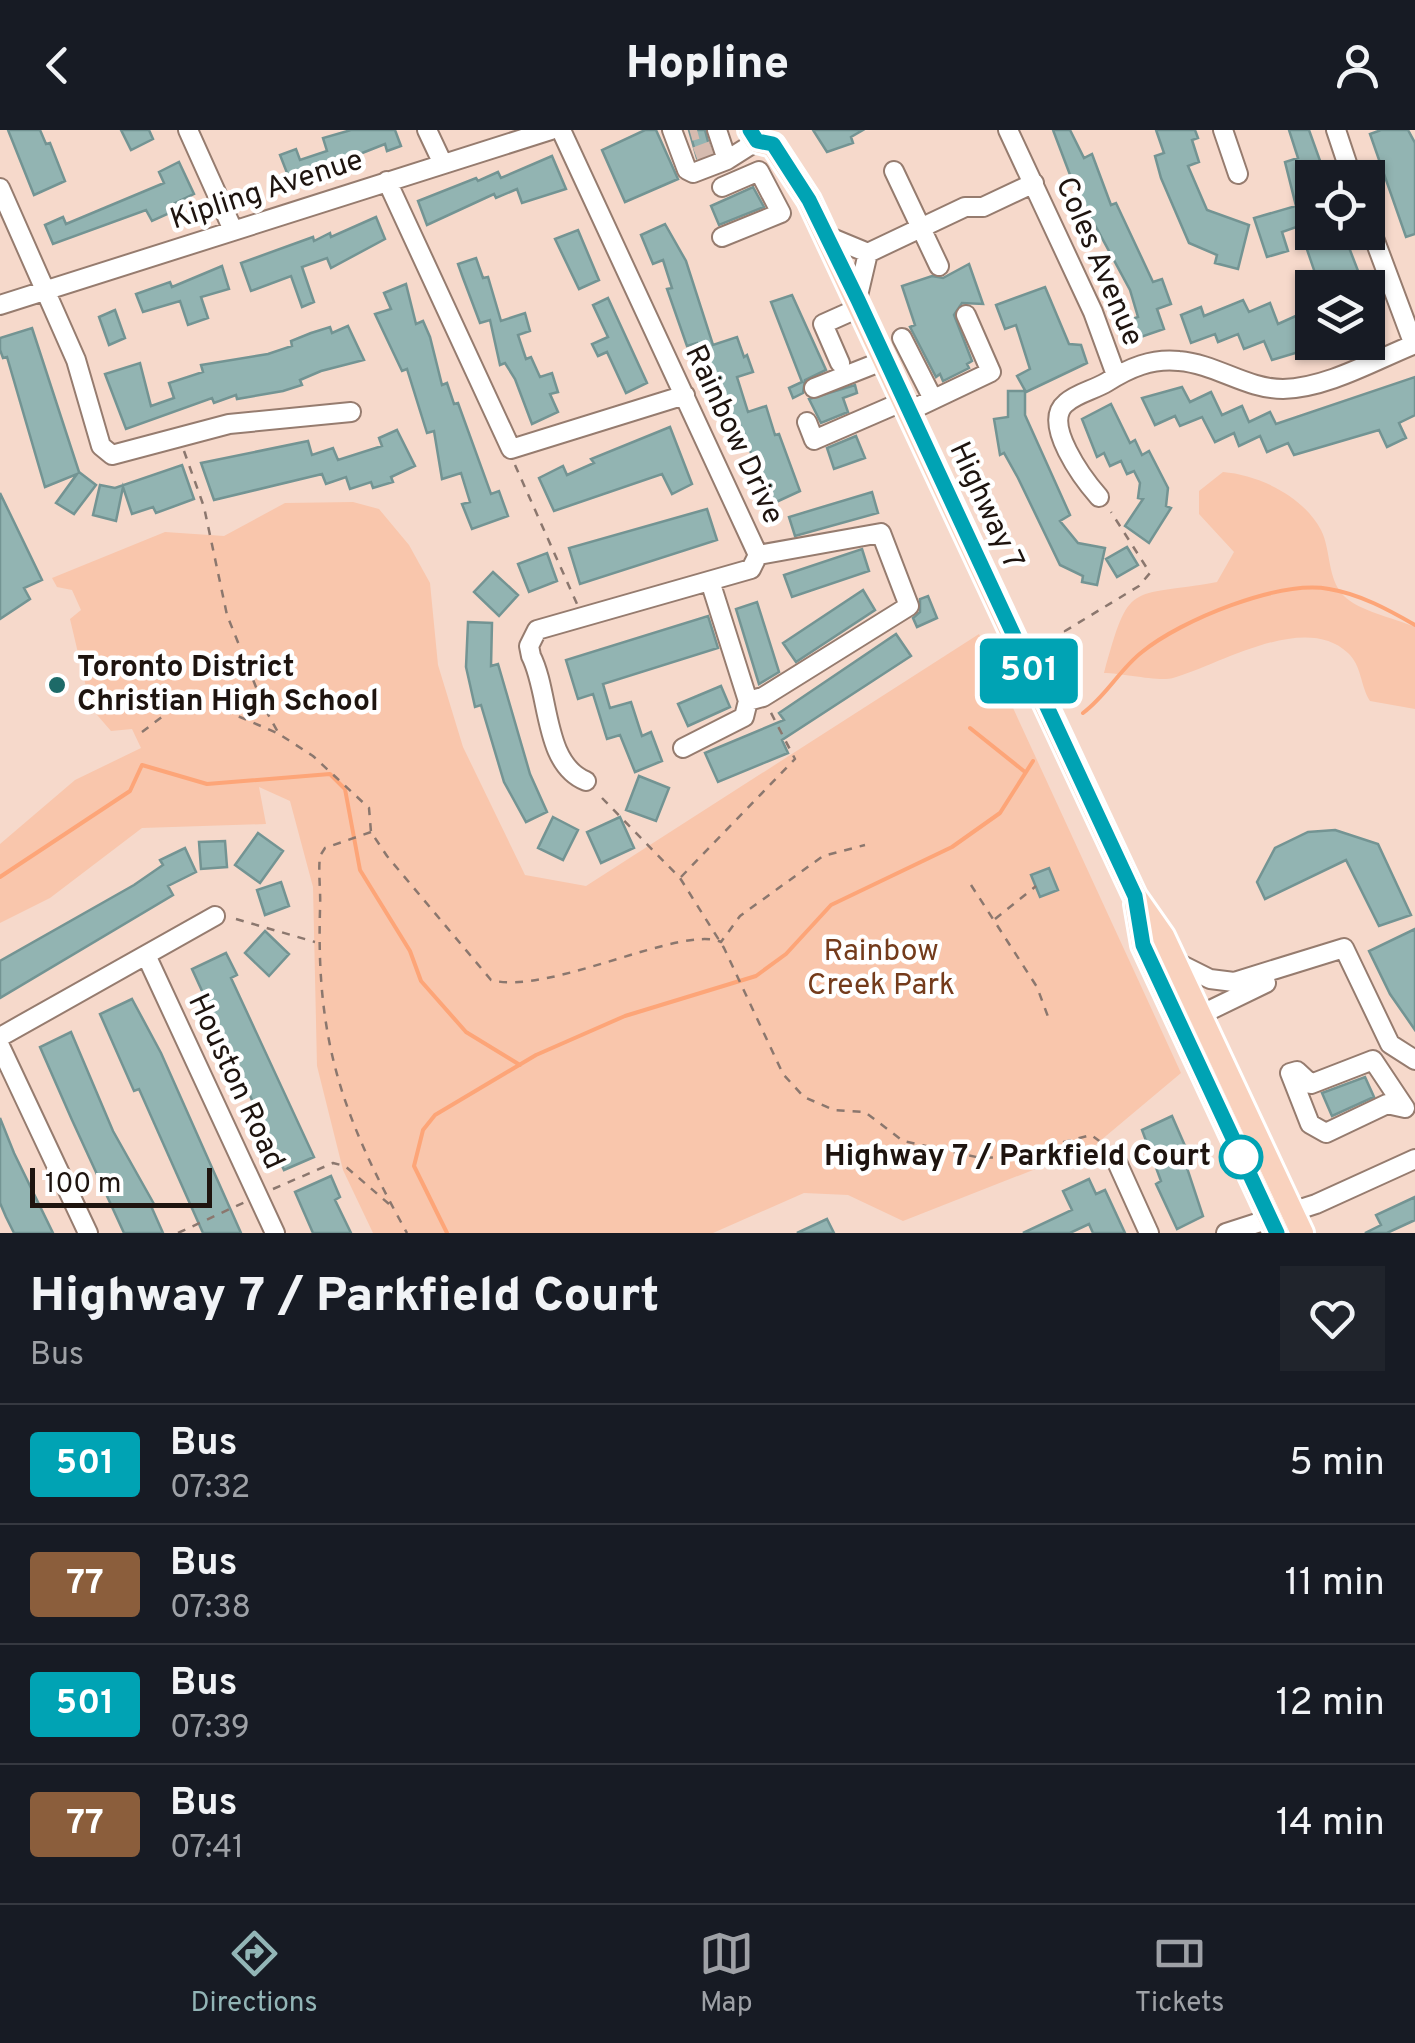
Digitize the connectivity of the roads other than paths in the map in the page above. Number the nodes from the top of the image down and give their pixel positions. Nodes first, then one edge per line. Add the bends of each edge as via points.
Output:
1 (188, 130) edge
2 (428, 130) edge
3 (551, 130) edge
4 (561, 130) edge
5 (1008, 130) edge
6 (1223, 130) edge
7 (1336, 130) edge
8 (679, 133) edge
9 (768, 141) edge
10 (710, 150) edge
11 (1346, 160) edge
12 (443, 164) junction
13 (759, 171) junction
14 (894, 171) dead end
15 (1238, 174) dead end
16 (387, 181) junction
17 (1034, 183) junction
18 (722, 187) dead end
19 (0, 188) edge
20 (809, 200) junction
21 (780, 213) junction
22 (920, 228) junction
23 (232, 230) junction
24 (827, 236) junction
25 (722, 237) dead end
26 (1378, 250) edge
27 (868, 253) junction
28 (939, 266) dead end
29 (48, 289) junction
30 (859, 303) junction
31 (0, 305) edge
32 (966, 315) dead end
33 (902, 338) dead end
34 (1414, 345) edge
35 (886, 360) junction
36 (840, 363) dead end
37 (1116, 375) junction
38 (814, 388) dead end
39 (685, 395) junction
40 (932, 399) junction
41 (906, 406) junction
42 (350, 412) dead end
43 (807, 422) dead end
44 (1105, 504) road end
45 (758, 555) junction
46 (710, 581) junction
47 (756, 699) junction
48 (683, 748) dead end
49 (586, 781) dead end
50 (1135, 896) junction
51 (215, 916) dead end
52 (146, 955) junction
53 (1176, 962) junction
54 (1300, 963) junction
55 (1170, 1004) junction
56 (1200, 1015) junction
57 (0, 1037) edge
58 (0, 1046) edge
59 (1415, 1060) edge
60 (1293, 1088) joint
61 (1415, 1159) edge
62 (1116, 1160) road end
63 (1285, 1224) edge
64 (88, 1233) edge
65 (275, 1233) edge
66 (1149, 1233) edge
67 (1226, 1233) edge

1 - 23 street
2 - 12 street
3 - 12 street, Kipling Avenue
4 - 39 street, Rainbow Drive
5 - 17 street, Coles Avenue
6 - 15 street
7 - 11 street
8 - 10 street
9 - 10 street
9 - 13 street
9 - 20 main road, Highway 7
12 - 16 street, Kipling Avenue
13 - 18 street
13 - 21 street
14 - 22 street
16 - 23 street, Kipling Avenue
16 - 39 street via 511,449
17 - 22 street
17 - 37 street, Coles Avenue
19 - 29 street
20 - 21 street
20 - 24 main road, Highway 7
21 - 25 street
22 - 27 street
22 - 28 street
23 - 29 street, Kipling Avenue
24 - 27 street
24 - 30 main road, Highway 7
26 - 34 street
27 - 30 street
29 - 31 street, Kipling Avenue
29 - 42 street via 101,446 112,454 229,424
30 - 35 main road, Highway 7
30 - 36 street via 824,324
32 - 40 street via 990,372
33 - 40 street
34 - 37 street via 1282,389 1180,361 1148,362
35 - 38 street
35 - 41 main road, Highway 7
37 - 44 street, Coles Avenue via 1066,403 1058,417 1081,476
39 - 45 street, Rainbow Drive
40 - 41 street
41 - 43 street via 814,440
41 - 50 main road, Highway 7
45 - 46 street, Rainbow Drive via 752,569
45 - 47 street via 881,533 909,606
46 - 47 street
46 - 49 street, Rainbow Drive via 546,627 532,637 531,656 562,762
47 - 48 street via 744,717
50 - 53 main road, Highway 7
50 - 55 main road, Highway 7 via 1143,945
51 - 52 street
52 - 57 street
52 - 65 street, Houston Road
53 - 54 street via 1234,982
53 - 56 main road, Highway 7
54 - 56 street
54 - 59 street via 1344,948 1390,1044
55 - 56 main road
55 - 63 main road, Highway 7
56 - 63 main road, Highway 7
58 - 64 street
60 - 60 street via 1290,1073 1297,1070 1311,1084 1373,1060 1405,1108 1386,1104 1326,1132 1316,1129
61 - 63 street
62 - 66 street
63 - 67 street

